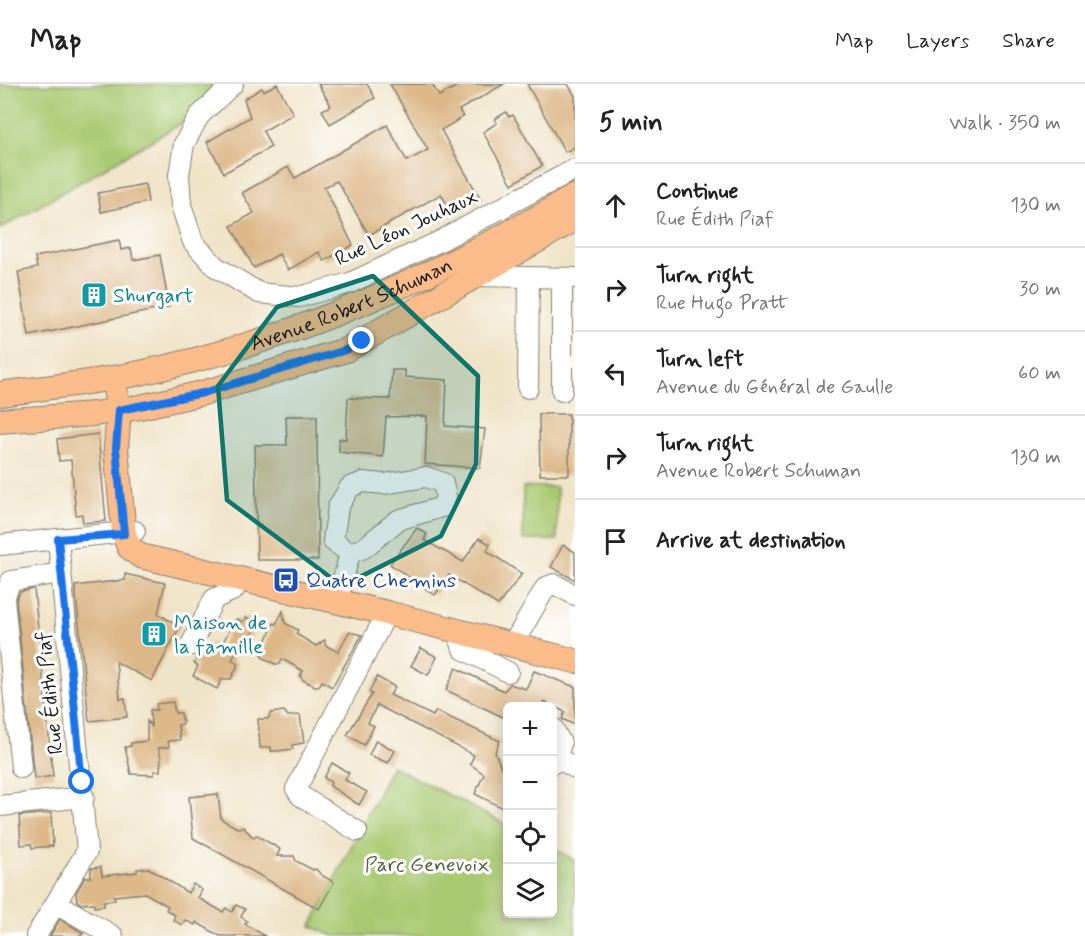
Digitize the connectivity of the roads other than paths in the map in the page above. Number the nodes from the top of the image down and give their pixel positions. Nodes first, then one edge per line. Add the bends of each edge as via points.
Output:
1 (233, 84) edge
2 (575, 169) edge
3 (575, 196) edge
4 (575, 219) edge
5 (473, 276) junction
6 (529, 278) junction
7 (568, 278) edge
8 (528, 388) dead end
9 (562, 391) dead end
10 (0, 394) edge
11 (117, 401) junction
12 (0, 421) edge
13 (129, 533) junction
14 (58, 539) junction
15 (0, 545) edge
16 (350, 553) junction
17 (61, 573) junction
18 (238, 579) junction
19 (575, 596) edge
20 (2, 599) edge
21 (337, 602) junction
22 (387, 613) junction
23 (457, 630) junction
24 (513, 644) junction
25 (191, 645) dead end
26 (575, 661) edge
27 (508, 672) dead end
28 (557, 736) edge
29 (557, 755) edge
30 (557, 762) edge
31 (21, 768) dead end
32 (575, 768) edge
33 (84, 797) junction
34 (0, 806) edge
35 (357, 831) dead end
36 (56, 903) junction
37 (36, 936) edge
38 (113, 936) edge

1 - 2 street, Rue Léon Jouhaux via 199,116 184,144 181,205 193,242 216,267 259,293 299,297 350,283 440,241
3 - 11 main road, Avenue Robert Schuman via 424,277 308,325 222,351
4 - 5 main road, Avenue Robert Schuman
5 - 6 street
5 - 11 main road, Avenue Robert Schuman via 346,350 203,393
6 - 7 street
6 - 8 street
7 - 9 street
10 - 11 main road, Avenue Robert Schuman
11 - 12 main road, Avenue Robert Schuman
11 - 13 main road via 116,448
13 - 14 street
13 - 18 main road via 129,546 140,556
14 - 15 street
14 - 17 street, Rue Édith Piaf
16 - 16 street via 333,541 338,507 350,487 363,482 384,484 426,477 443,483 446,497 442,507 398,520 364,548
16 - 21 street
17 - 20 street via 11,582
17 - 33 street, Rue Édith Piaf
18 - 21 main road
18 - 25 street via 234,590 214,599
19 - 24 street via 554,585 546,587
20 - 31 street
21 - 22 main road
22 - 23 main road
22 - 35 street via 296,789
23 - 24 main road
23 - 27 street via 462,649
24 - 26 main road
28 - 29 street via 561,743
30 - 32 street
33 - 34 street
33 - 36 street, Rue Édith Piaf via 87,851
36 - 37 street, Rue Édith Piaf
36 - 38 street

